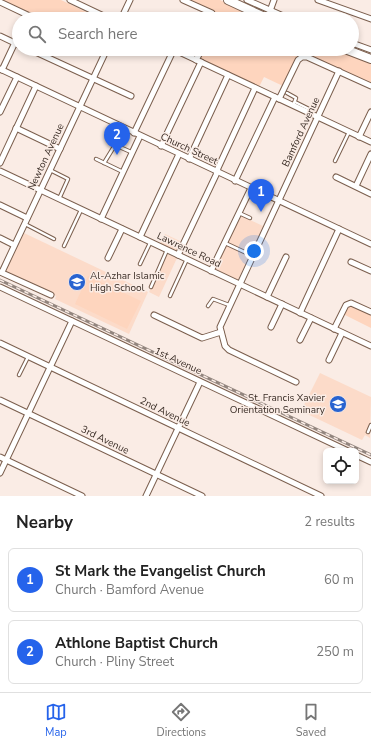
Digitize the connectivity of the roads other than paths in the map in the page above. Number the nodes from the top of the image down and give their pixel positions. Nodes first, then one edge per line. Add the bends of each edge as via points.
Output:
1 (70, 0) edge
2 (130, 0) edge
3 (183, 0) edge
4 (228, 0) edge
5 (246, 0) edge
6 (274, 0) edge
7 (318, 0) edge
8 (0, 2) edge
9 (18, 12) edge
10 (95, 12) edge
11 (124, 12) edge
12 (208, 12) edge
13 (261, 12) edge
14 (264, 12) edge
15 (270, 12) edge
16 (351, 12) edge
17 (359, 15) edge
18 (371, 19) edge
19 (0, 36) edge
20 (12, 42) edge
21 (359, 46) edge
22 (371, 50) edge
23 (12, 52) edge
24 (359, 54) edge
25 (44, 56) edge
26 (104, 56) edge
27 (171, 56) edge
28 (189, 56) edge
29 (200, 56) edge
30 (371, 59) edge
31 (199, 61) junction
32 (1, 70) edge
33 (339, 71) junction
34 (228, 74) junction
35 (17, 77) junction
36 (93, 79) junction
37 (36, 86) junction
38 (371, 86) edge
39 (255, 88) junction
40 (287, 94) dead end
41 (131, 96) dead end
42 (277, 98) junction
43 (294, 104) junction
44 (79, 107) junction
45 (313, 111) dead end
46 (0, 112) edge
47 (371, 112) edge
48 (318, 117) junction
49 (16, 128) junction
50 (349, 132) junction
51 (134, 133) junction
52 (140, 136) junction
53 (359, 137) junction
54 (371, 142) edge
55 (161, 146) junction
56 (60, 149) junction
57 (132, 152) junction
58 (179, 154) junction
59 (371, 154) edge
60 (96, 159) dead end
61 (189, 159) junction
62 (335, 161) dead end
63 (0, 163) edge
64 (104, 163) junction
65 (50, 170) junction
66 (0, 171) edge
67 (123, 172) junction
68 (217, 172) junction
69 (336, 177) dead end
70 (235, 181) junction
71 (356, 186) junction
72 (251, 188) junction
73 (40, 190) junction
74 (371, 194) edge
75 (59, 199) junction
76 (279, 201) junction
77 (0, 205) edge
78 (81, 209) junction
79 (239, 213) junction
80 (27, 218) junction
81 (250, 218) dead end
82 (101, 219) junction
83 (24, 224) junction
84 (122, 229) junction
85 (339, 229) junction
86 (140, 237) junction
87 (0, 238) edge
88 (54, 239) dead end
89 (151, 242) junction
90 (225, 243) junction
91 (371, 244) edge
92 (14, 245) junction
93 (64, 246) dead end
94 (167, 250) junction
95 (178, 255) junction
96 (253, 256) junction
97 (286, 257) dead end
98 (108, 258) dead end
99 (187, 259) junction
100 (351, 262) dead end
101 (140, 264) dead end
102 (211, 271) junction
103 (371, 271) edge
104 (1, 272) edge
105 (240, 284) junction
106 (0, 287) edge
107 (151, 287) dead end
108 (51, 295) dead end
109 (170, 296) dead end
110 (267, 297) junction
111 (282, 304) junction
112 (230, 305) junction
113 (208, 306) dead end
114 (300, 312) junction
115 (371, 312) edge
116 (154, 315) dead end
117 (311, 318) junction
118 (72, 321) junction
119 (271, 328) dead end
120 (334, 329) junction
121 (221, 332) junction
122 (342, 332) junction
123 (300, 340) dead end
124 (0, 343) edge
125 (371, 346) edge
126 (28, 356) junction
127 (329, 360) dead end
128 (50, 367) junction
129 (20, 375) dead end
130 (200, 382) junction
131 (296, 382) dead end
132 (0, 400) edge
133 (28, 413) junction
134 (371, 425) edge
135 (178, 428) junction
136 (368, 432) dead end
137 (342, 448) edge
138 (359, 456) edge
139 (0, 457) edge
140 (6, 460) junction
141 (371, 462) edge
142 (0, 473) edge
143 (156, 474) junction
144 (82, 496) edge
145 (146, 496) edge
146 (202, 496) edge
147 (321, 496) edge

1 - 10 street
2 - 11 street
3 - 12 street
4 - 13 main road
5 - 14 street
6 - 15 street
7 - 16 street
8 - 9 street
17 - 18 street
19 - 20 street
21 - 22 street
23 - 32 street
24 - 30 main road
25 - 36 street
26 - 36 street, Newton Avenue
27 - 51 street
28 - 31 street
29 - 31 street
31 - 34 street
31 - 55 street
32 - 35 street, Church Street
33 - 38 street
33 - 42 street via 308,57 302,57
33 - 48 street, Bamford Avenue
34 - 39 street
34 - 61 street
35 - 37 street, Church Street
35 - 46 street
36 - 41 street
36 - 44 street, Newton Avenue
37 - 44 street, Church Street
37 - 49 street
39 - 42 street
39 - 68 street
40 - 43 lane via 296,98
42 - 43 street
42 - 70 street
43 - 45 lane
43 - 48 street
44 - 51 street, Church Street
44 - 56 street, Newton Avenue
47 - 53 street
48 - 50 street
48 - 76 street, Bamford Avenue
49 - 56 street
49 - 63 street
50 - 53 street
50 - 62 lane
51 - 52 street, Church Street
52 - 55 street, Church Street
52 - 57 street
53 - 54 street
55 - 58 street, Church Street
56 - 65 street, Newton Avenue
57 - 64 lane via 115,145
57 - 67 street
58 - 61 street, Church Street
58 - 86 street
59 - 71 street
60 - 64 lane
61 - 68 street, Church Street
64 - 67 lane
65 - 73 street, Newton Avenue
65 - 75 lane via 68,180
66 - 73 street, Lawrence Road
67 - 82 street
68 - 70 street, Church Street
68 - 95 street
69 - 71 street
70 - 72 street, Church Street
71 - 74 street
72 - 76 street, Church Street
72 - 79 street
73 - 75 street, Lawrence Road
73 - 80 street, Newton Avenue
75 - 78 street, Lawrence Road
76 - 85 street, Church Street
76 - 96 street, Bamford Avenue
77 - 80 street
78 - 82 street, Lawrence Road
78 - 93 lane
79 - 81 lane
79 - 90 street
80 - 83 street, Newton Avenue
82 - 84 street, Lawrence Road
83 - 88 lane
83 - 92 street, Newton Avenue
84 - 86 street, Lawrence Road
84 - 98 street
85 - 91 street, Church Street
85 - 114 street
86 - 89 street, Lawrence Road
87 - 92 street
89 - 94 street, Lawrence Road
89 - 101 lane
90 - 96 lane
90 - 102 street
92 - 104 street, Newton Avenue
94 - 95 street, Lawrence Road
94 - 107 lane
95 - 99 street, Lawrence Road
96 - 105 street, Bamford Avenue
97 - 110 street
99 - 102 street, Lawrence Road
99 - 109 lane
100 - 103 street
102 - 105 street, Lawrence Road
104 - 108 street
105 - 110 street, Lawrence Road
105 - 112 street, Bamford Avenue
106 - 118 street, 1st Avenue
110 - 111 street, Lawrence Road
111 - 114 street, Lawrence Road
111 - 119 street
112 - 113 lane via 213,299
112 - 121 street, Bamford Avenue via 221,325
114 - 117 street, Lawrence Road
115 - 120 street via 348,303
116 - 121 street via 202,338
117 - 120 street, Lawrence Road
117 - 123 street
118 - 128 street
118 - 130 street, 1st Avenue
120 - 122 street, Lawrence Road
121 - 131 street via 225,346 229,350
122 - 125 street, Lawrence Road
122 - 127 street
124 - 126 street, 2nd Avenue
126 - 128 street, 2nd Avenue
126 - 129 lane
128 - 133 street
128 - 135 street, 2nd Avenue
130 - 135 street
130 - 137 street, 1st Avenue
132 - 133 street, 3rd Avenue
133 - 140 street
133 - 143 street, 3rd Avenue
134 - 136 lane
135 - 143 street
135 - 147 street, 2nd Avenue
138 - 141 street
139 - 140 street
140 - 142 street
140 - 144 street
143 - 145 street
143 - 146 street, 3rd Avenue

